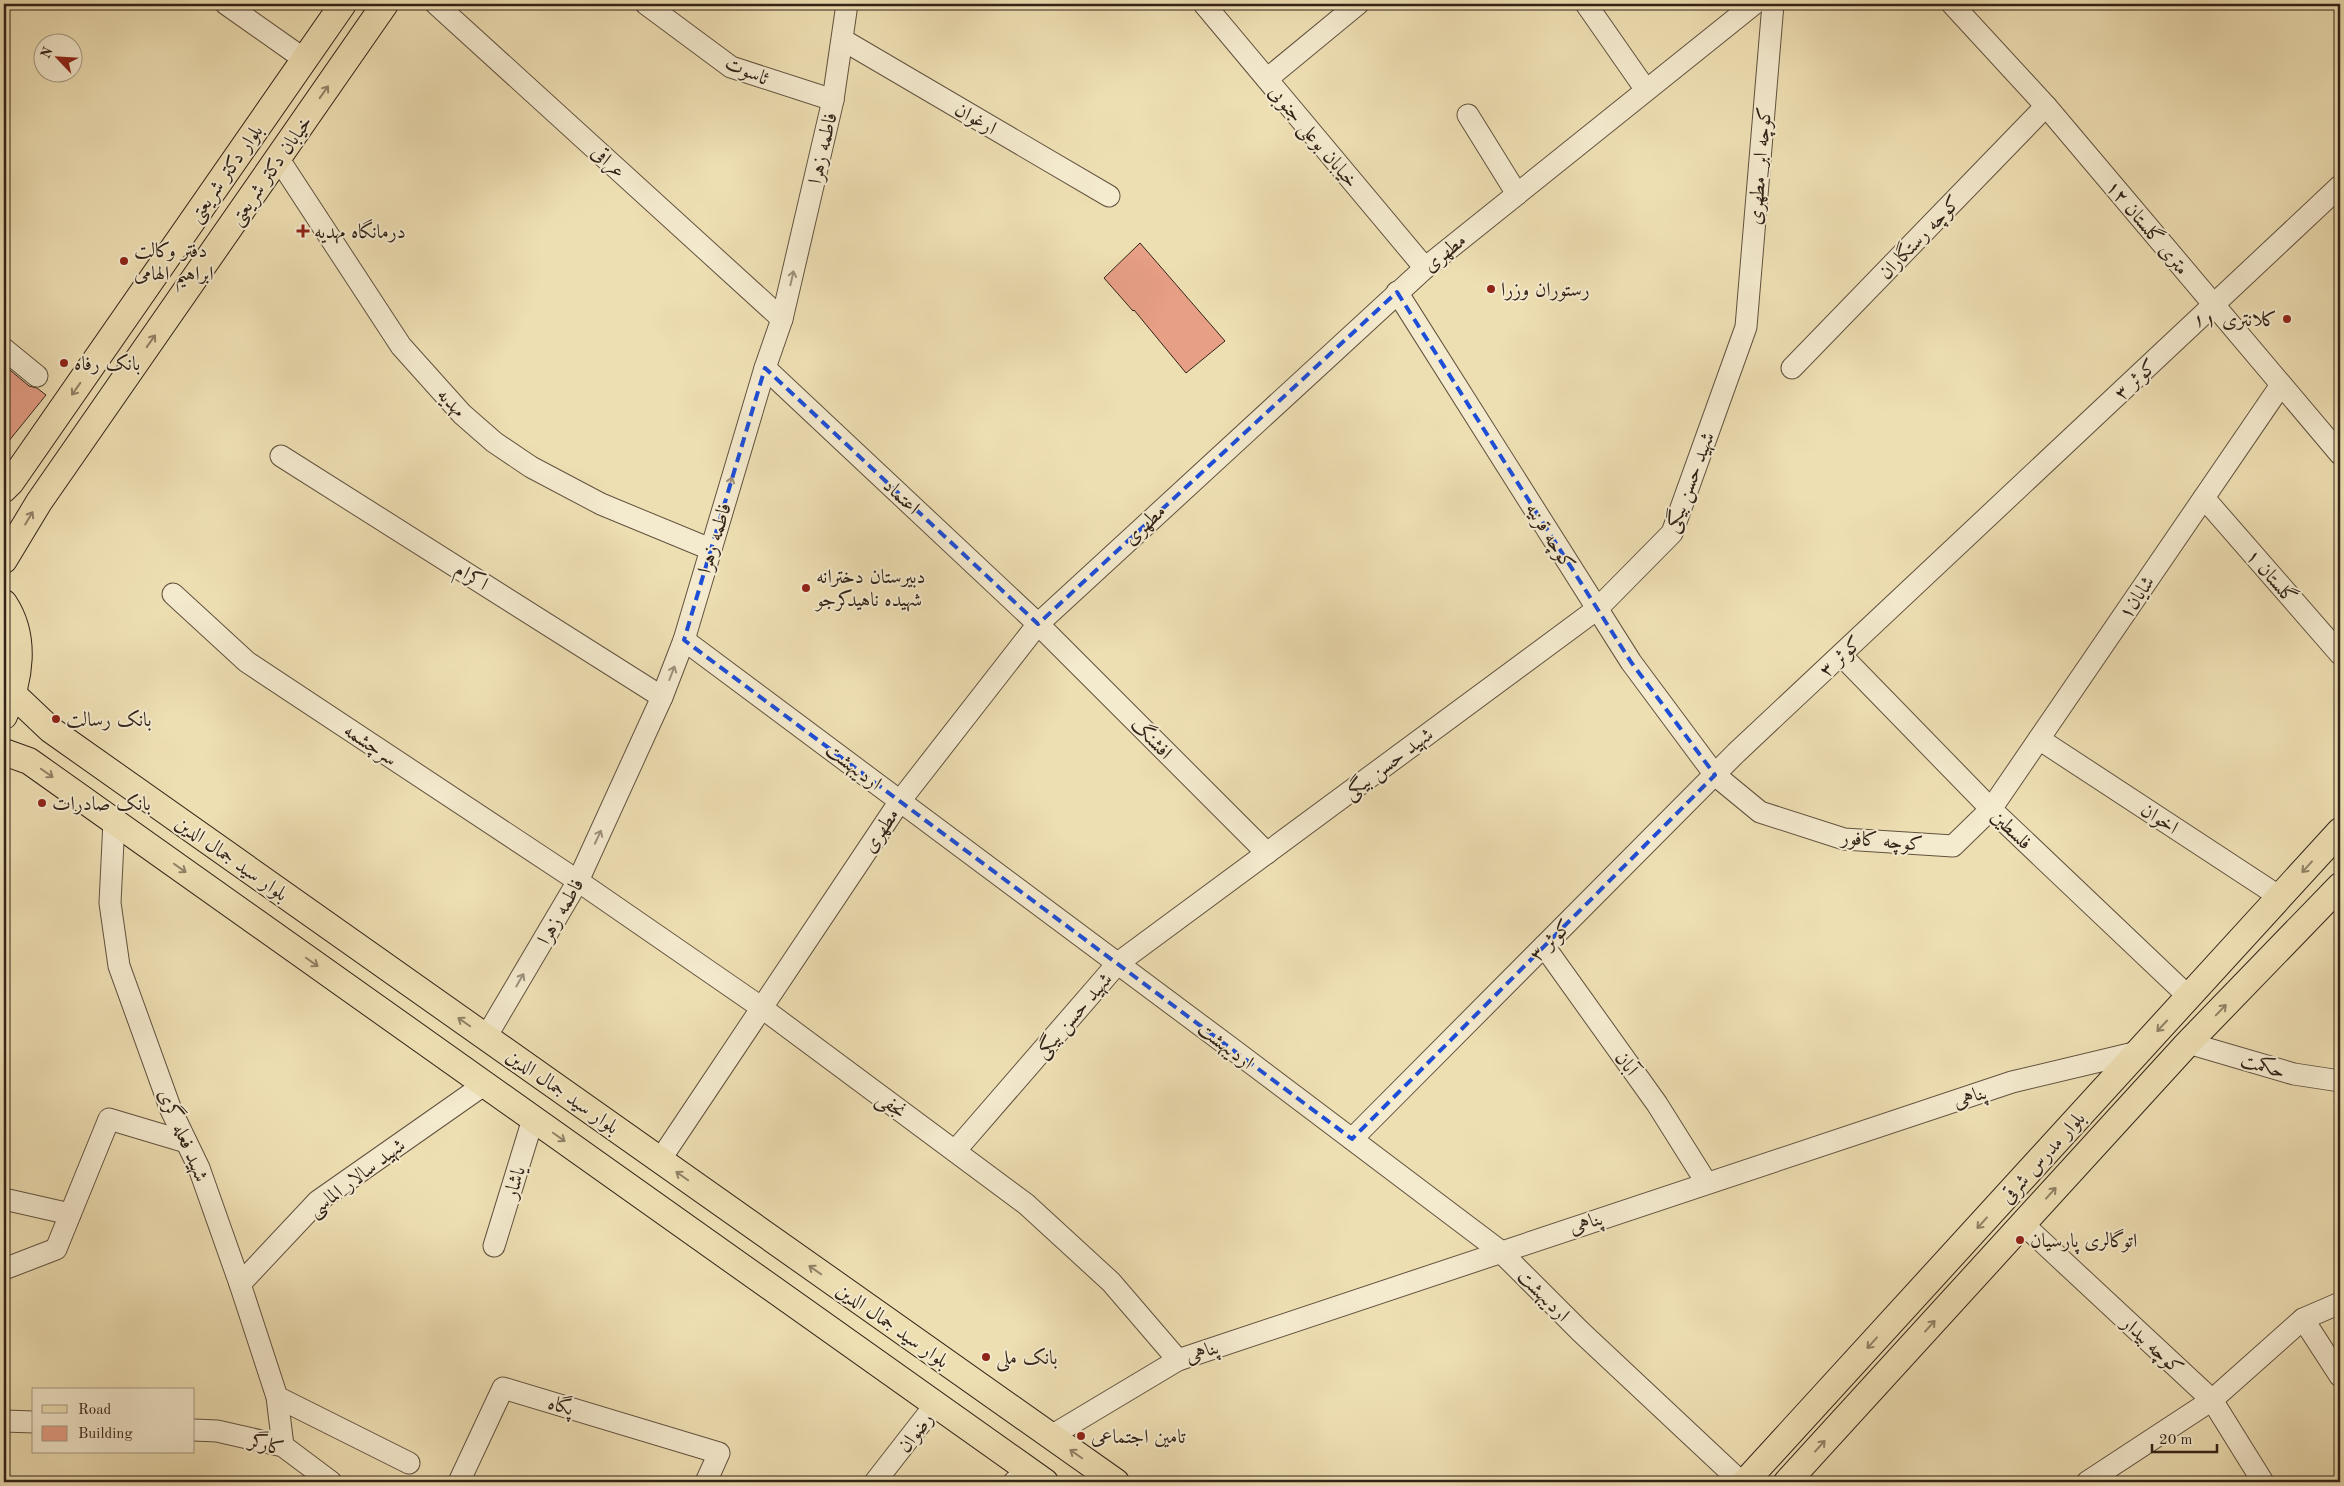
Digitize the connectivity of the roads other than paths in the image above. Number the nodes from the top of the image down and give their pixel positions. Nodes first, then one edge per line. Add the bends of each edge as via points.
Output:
1 (226, 4) edge
2 (343, 4) edge
3 (385, 4) edge
4 (436, 4) edge
5 (646, 4) edge
6 (847, 4) edge
7 (1204, 4) edge
8 (1358, 4) edge
9 (1586, 4) edge
10 (1754, 4) edge
11 (1773, 4) edge
12 (1952, 4) edge
13 (843, 40) junction
14 (304, 59) junction
15 (1267, 79) junction
16 (1646, 90) junction
17 (833, 100) junction
18 (2046, 106) junction
19 (1468, 115) dead end
20 (278, 158) junction
21 (2340, 186) edge
22 (1517, 194) junction
23 (1109, 196) dead end
24 (1425, 268) junction
25 (1397, 292) junction
26 (2214, 305) junction
27 (782, 319) junction
28 (1746, 327) joint
29 (4, 349) edge
30 (765, 368) junction
31 (1792, 368) dead end
32 (37, 376) dead end
33 (2281, 385) junction
34 (2340, 454) edge
35 (282, 456) dead end
36 (4, 489) edge
37 (2204, 498) junction
38 (710, 549) junction
39 (4, 560) edge
40 (173, 594) dead end
41 (4, 603) edge
42 (1597, 609) junction
43 (1038, 624) junction
44 (684, 640) junction
45 (2340, 654) edge
46 (1841, 655) junction
47 (662, 697) junction
48 (9, 705) edge
49 (2039, 739) junction
50 (4, 752) edge
51 (1715, 775) junction
52 (900, 801) junction
53 (1991, 809) junction
54 (114, 821) junction
55 (2340, 831) edge
56 (1267, 853) junction
57 (578, 881) junction
58 (2340, 886) edge
59 (2280, 897) junction
60 (1544, 946) junction
61 (1118, 963) junction
62 (2189, 997) junction
63 (762, 1008) junction
64 (486, 1037) junction
65 (2188, 1043) junction
66 (2138, 1052) junction
67 (2340, 1081) edge
68 (485, 1084) junction
69 (533, 1119) junction
70 (1352, 1139) junction
71 (186, 1142) junction
72 (954, 1151) junction
73 (660, 1160) junction
74 (1706, 1182) junction
75 (4, 1199) edge
76 (70, 1214) junction
77 (2023, 1224) junction
78 (494, 1246) dead end
79 (1500, 1251) junction
80 (4, 1269) edge
81 (240, 1284) junction
82 (2340, 1303) edge
83 (867, 1306) junction
84 (2303, 1319) junction
85 (842, 1338) junction
86 (1178, 1360) junction
87 (2340, 1376) edge
88 (277, 1397) junction
89 (2212, 1400) junction
90 (936, 1405) junction
91 (4, 1421) edge
92 (32, 1422) edge
93 (195, 1430) edge
94 (1051, 1436) junction
95 (283, 1446) junction
96 (409, 1463) dead end
97 (1028, 1478) edge
98 (331, 1482) edge
99 (459, 1482) edge
100 (706, 1482) edge
101 (876, 1482) edge
102 (1116, 1482) edge
103 (1741, 1482) edge
104 (1745, 1482) edge
105 (1787, 1482) edge
106 (2087, 1482) edge
107 (2263, 1482) edge

1 - 14 street
2 - 14 main road, بلوار دکتر شریعتی
20 -> 3 main road, خیابان دکتر شریعتی
4 - 27 street, عراقی
5 - 17 street, ئاسوت via 731,67
6 - 13 street, فاطمه زهرا
7 - 15 street, خیابان بوعلی جنوبی
8 - 15 street
9 - 16 street
10 - 16 street, مطهری
11 - 28 street, کوچه ابر_مطهری
12 - 18 street, ۱۲ متری گلستان
13 - 17 street, فاطمه زهرا
13 - 23 street, ارغوان
14 -> 36 main road, بلوار دکتر شریعتی
15 - 24 street, خیابان بوعلی جنوبی
16 - 22 street, مطهری
27 -> 17 street, فاطمه زهرا
18 - 26 street, ۱۲ متری گلستان
18 - 31 street, کوچه رستگاران
19 - 22 street
20 - 38 street, مهدیه via 401,346 462,414 494,442 539,472 601,504
39 -> 20 main road, خیابان دکتر شریعتی via 39,502
21 - 26 street, کوثر ۳
22 - 24 street, مطهری
24 - 25 street, مطهری
25 - 42 street, کوچه قرنیه
25 - 43 street, مطهری
26 - 33 street, ۱۲ متری گلستان
26 - 46 street, کوثر ۳
27 - 30 street, فاطمه زهرا
28 - 42 street, شهید حسن بیگی via 1672,533
29 - 32 street
38 -> 30 street, فاطمه زهرا
30 - 43 street, اعتماد
33 - 34 street, ۱۲ متری گلستان
33 - 37 street, شایان۱
35 - 47 street, اکرام
37 - 45 street, گلستان ۱
37 - 49 street, شایان۱
38 - 44 street, فاطمه زهرا
40 - 57 street, سرچشمه via 247,662
41 - 48 main road via 17,636 19,665
42 - 51 street, کوچه قرنیه via 1631,662
42 - 56 street, شهید حسن بیگی
43 - 52 street, مطهری
43 - 56 street, افشنگ
47 -> 44 street, فاطمه زهرا
44 - 52 street, اردیبهشت
46 - 51 street, کوثر ۳
46 - 53 street, فلسطین
57 -> 47 street, فاطمه زهرا
64 -> 48 main road, بلوار سید جمال الدین via 51,730
49 - 53 street, شایان۱
49 - 59 street, اخوان
50 -> 54 main road, بلوار سید جمال الدین via 29,761
51 - 53 street, کوچه کافور via 1760,812 1844,839 1953,846
51 - 60 street, کوثر ۳
52 - 61 street, اردیبهشت
52 - 63 street, مطهری
53 - 62 street, فلسطین
54 -> 68 main road, بلوار سید جمال الدین
54 - 71 street, شهید فعله گری via 110,903 119,966 171,1110
55 -> 59 main road, بلوار مدرس شرقی
56 - 61 street, شهید حسن بیگی
57 - 63 street, نجفی
64 -> 57 street, فاطمه زهرا
65 -> 58 main road, بلوار مدرس شرقی
59 - 62 main road, بلوار مدرس شرقی
60 - 70 street, کوثر ۳
60 - 74 street, آبان via 1657,1104
61 - 70 street, اردیبهشت
61 - 72 street, شهید حسن بیگی
62 -> 66 main road, بلوار مدرس شرقی
63 - 72 street, نجفی
63 - 73 street, مطهری
64 - 73 main road, بلوار سید جمال الدین
65 - 67 street, حکمت via 2294,1074
77 -> 65 main road, بلوار مدرس شرقی
66 - 74 street, پناهی via 2012,1082
66 -> 104 main road, بلوار مدرس شرقی
68 - 69 main road, بلوار سید جمال الدین
68 - 81 street, شهید سالار الماسی via 318,1201
69 - 78 street, یاشار
69 -> 85 main road, بلوار سید جمال الدین
70 - 79 street, اردیبهشت
71 - 76 street via 109,1119
71 - 81 street, شهید فعله گری via 199,1168
72 - 86 street, نجفی via 1026,1204 1111,1282
83 -> 73 main road, بلوار سید جمال الدین
74 - 79 street, پناهی
75 - 76 street
76 - 80 street via 56,1249
77 - 89 street, کوچه بیدار
105 -> 77 main road, بلوار مدرس شرقی
79 - 86 street, پناهی
79 - 103 street, اردیبهشت
81 - 88 street, شهید فعله گری
82 - 84 street
83 - 85 main road
83 - 94 main road, بلوار سید جمال الدین
84 - 87 street
84 - 89 street
85 - 90 main road, بلوار سید جمال الدین
86 - 94 street, پناهی
88 - 95 street, شهید فعله گری
88 - 96 street
89 - 106 street
89 - 107 street, کوچه بیدار
90 - 97 main road, بلوار سید جمال الدین
90 - 101 street, رضوان
91 - 92 street
93 - 95 street, کارگر via 217,1431
102 -> 94 main road, بلوار سید جمال الدین
95 - 98 street, کارگر
99 - 100 street, پگاه via 503,1388 719,1453

